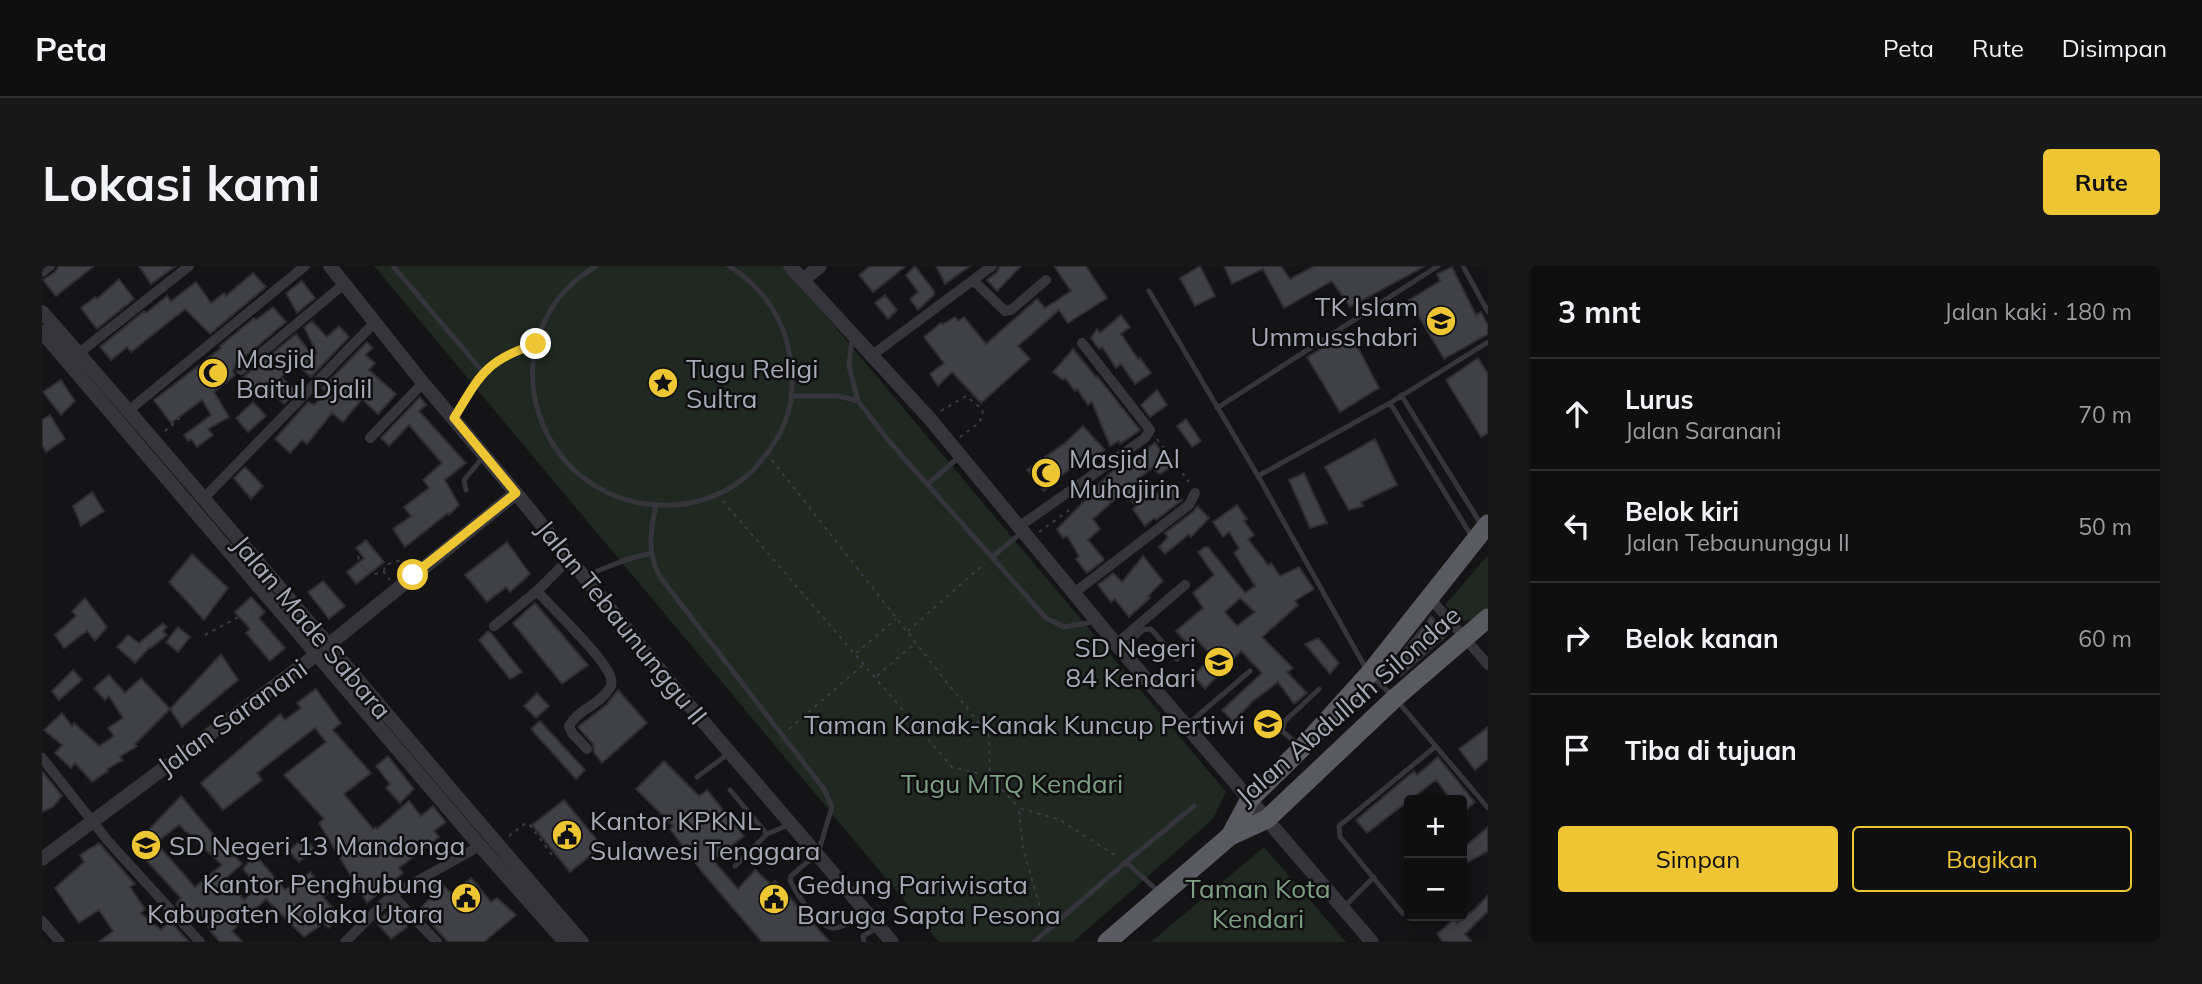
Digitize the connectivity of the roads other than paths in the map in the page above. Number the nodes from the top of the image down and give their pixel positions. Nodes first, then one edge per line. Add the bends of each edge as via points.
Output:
1 (50, 266) edge
2 (189, 266) edge
3 (305, 266) edge
4 (330, 266) edge
5 (393, 266) edge
6 (596, 266) edge
7 (729, 266) edge
8 (791, 266) edge
9 (820, 266) edge
10 (992, 266) edge
11 (1438, 266) edge
12 (1464, 266) edge
13 (42, 272) edge
14 (803, 280) junction
15 (973, 280) junction
16 (1046, 281) dead end
17 (344, 284) junction
18 (1149, 291) dead end
19 (42, 312) edge
20 (1488, 312) edge
21 (375, 322) junction
22 (42, 332) edge
23 (852, 335) junction
24 (1488, 342) edge
25 (1082, 343) dead end
26 (536, 344) junction
27 (72, 353) junction
28 (871, 356) junction
29 (241, 370) dead end
30 (483, 372) junction
31 (423, 383) junction
32 (1401, 395) junction
33 (792, 396) junction
34 (858, 401) junction
35 (1390, 402) junction
36 (1217, 408) junction
37 (128, 411) junction
38 (454, 418) junction
39 (370, 438) dead end
40 (484, 456) junction
41 (961, 456) junction
42 (1258, 476) junction
43 (928, 484) junction
44 (466, 490) dead end
45 (516, 493) junction
46 (1195, 493) road end
47 (205, 498) junction
48 (656, 506) junction
49 (1482, 531) edge
50 (1025, 532) junction
51 (651, 553) junction
52 (992, 557) junction
53 (569, 559) junction
54 (584, 577) junction
55 (1185, 585) dead end
56 (537, 591) junction
57 (1074, 593) junction
58 (1430, 598) junction
59 (1487, 620) edge
60 (1096, 621) junction
61 (494, 626) dead end
62 (1463, 638) junction
63 (328, 645) junction
64 (1119, 648) junction
65 (316, 655) junction
66 (1177, 659) dead end
67 (1488, 665) edge
68 (1250, 671) dead end
69 (1369, 674) junction
70 (1319, 689) dead end
71 (1395, 698) junction
72 (1187, 725) junction
73 (1436, 746) junction
74 (1303, 748) junction
75 (587, 749) dead end
76 (730, 752) junction
77 (42, 758) edge
78 (696, 778) dead end
79 (730, 790) dead end
80 (1250, 799) junction
81 (1194, 806) dead end
82 (1488, 808) edge
83 (1267, 819) junction
84 (91, 821) junction
85 (791, 824) junction
86 (767, 834) junction
87 (1230, 836) junction
88 (480, 846) junction
89 (818, 853) junction
90 (42, 859) edge
91 (1126, 862) junction
92 (734, 866) dead end
93 (1374, 877) junction
94 (1161, 894) junction
95 (393, 895) junction
96 (1343, 908) junction
97 (867, 913) junction
98 (1403, 914) dead end
99 (42, 920) edge
100 (879, 927) junction
101 (60, 942) edge
102 (200, 942) edge
103 (345, 942) edge
104 (437, 942) edge
105 (565, 942) edge
106 (582, 942) edge
107 (864, 942) edge
108 (892, 942) edge
109 (1034, 942) edge
110 (1107, 942) edge
111 (1372, 942) edge

1 - 13 street
2 - 27 street
3 - 37 street
4 - 17 street, Jalan Tebaununggu II
5 - 30 lane
6 - 26 lane via 579,277 552,307
7 - 33 lane via 769,301 785,331 793,363
8 - 14 street
9 - 14 street
10 - 15 street
11 - 36 lane
12 - 20 lane
14 - 23 street
15 - 16 street via 1005,311
15 - 28 street
17 - 21 street, Jalan Tebaununggu II
17 - 29 street
18 - 36 lane
19 - 27 street, Jalan Made Sabara
21 - 31 street, Jalan Tebaununggu II
21 - 47 street
22 - 27 street, Jalan Made Sabara
23 - 28 street
23 - 34 lane via 849,366
24 - 32 lane
25 - 50 street via 1150,430
26 - 30 lane via 505,356
26 - 48 lane via 532,377 537,409 549,439 569,466 614,496
27 - 37 street, Jalan Made Sabara
27 - 65 street, Jalan Made Sabara
28 - 41 street
30 - 38 lane
31 - 38 street, Jalan Tebaununggu II
31 - 39 street
32 - 35 lane
32 - 49 lane
33 - 34 lane via 839,396
33 - 48 lane via 768,455 745,478 718,495 688,504
34 - 43 lane
35 - 42 lane
35 - 49 lane
36 - 42 lane
37 - 47 street, Jalan Made Sabara
38 - 40 street, Jalan Tebaununggu II
40 - 44 lane via 464,480
40 - 45 street, Jalan Tebaununggu II
41 - 43 lane
41 - 50 street
42 - 69 lane
43 - 52 lane
45 - 53 street, Jalan Tebaununggu II
45 - 63 street, Jalan Saranani
46 - 57 street via 1189,505
47 - 63 street, Jalan Made Sabara
48 - 51 lane
49 - 58 highway
50 - 52 lane
50 - 57 street
51 - 54 lane
51 - 89 lane via 668,590 824,789 832,812
52 - 60 lane via 1054,624 1064,627
53 - 54 street, Jalan Tebaununggu II
53 - 56 street
54 - 76 street, Jalan Tebaununggu II
55 - 64 street
56 - 61 street
56 - 75 street via 602,662 611,678 604,696 569,726
57 - 60 street
58 - 62 street
58 - 69 highway
59 - 62 highway, Jalan Abdullah Silondae
60 - 64 street
62 - 67 street
62 - 71 highway, Jalan Abdullah Silondae
63 - 65 street, Jalan Saranani
63 - 106 street, Jalan Made Sabara
64 - 66 lane via 1151,629
64 - 72 street
65 - 84 street, Jalan Saranani
65 - 88 street, Jalan Made Sabara
68 - 72 lane
69 - 71 lane
69 - 74 highway
70 - 74 lane via 1282,725 1282,732
71 - 73 lane
71 - 83 highway, Jalan Abdullah Silondae
72 - 80 street
73 - 82 lane
73 - 93 lane via 1339,826 1340,837
74 - 80 highway
76 - 78 lane
76 - 85 street, Jalan Tebaununggu II
77 - 84 street
79 - 86 lane
80 - 83 street
80 - 87 highway
81 - 91 lane
83 - 87 highway, Jalan Abdullah Silondae
83 - 96 street
84 - 90 street, Jalan Saranani
84 - 102 street
85 - 86 lane
85 - 89 street, Jalan Tebaununggu II
86 - 92 lane
87 - 94 highway, Jalan Abdullah Silondae
88 - 95 street
88 - 105 street, Jalan Made Sabara
89 - 97 street, Jalan Tebaununggu II
89 - 97 lane via 790,880 806,907 830,928
91 - 94 lane
91 - 109 lane
93 - 96 lane
93 - 98 lane
94 - 110 highway, Jalan Abdullah Silondae
95 - 103 street
95 - 104 street
96 - 111 street
97 - 100 street, Jalan Tebaununggu II
99 - 101 street
100 - 107 lane via 863,936
100 - 108 street, Jalan Tebaununggu II

